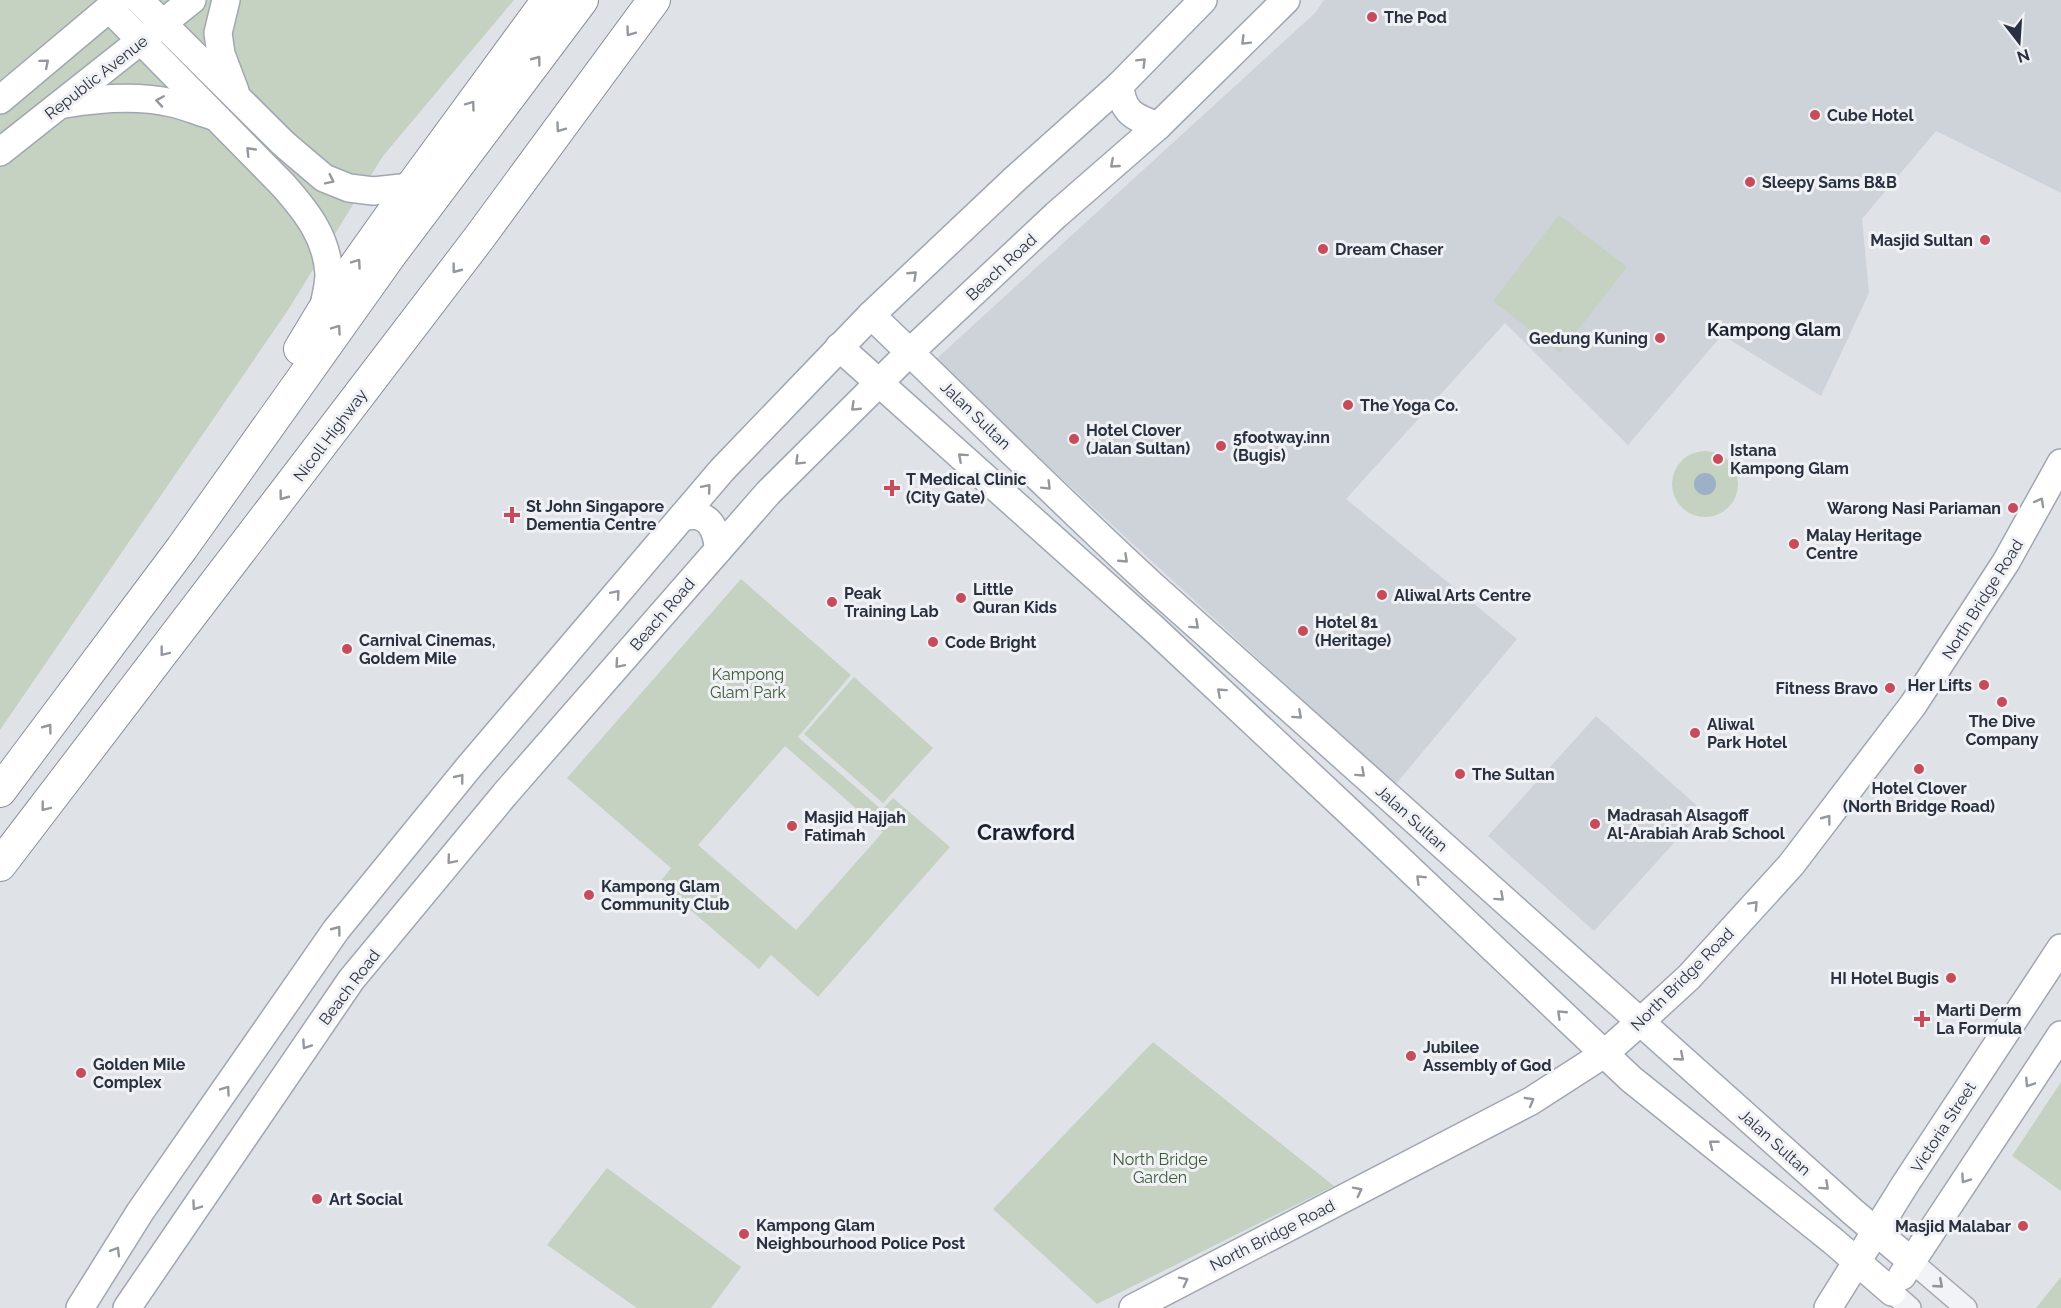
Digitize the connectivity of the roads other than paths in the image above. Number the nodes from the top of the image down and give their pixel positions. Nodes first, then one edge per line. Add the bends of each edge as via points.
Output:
1 (139, 0) edge
2 (192, 0) edge
3 (226, 0) edge
4 (548, 0) edge
5 (582, 0) edge
6 (654, 0) edge
7 (1203, 0) edge
8 (1287, 0) edge
9 (114, 4) edge
10 (163, 24) junction
11 (141, 41) junction
12 (1120, 85) junction
13 (0, 100) edge
14 (240, 102) junction
15 (62, 104) junction
16 (217, 117) junction
17 (1158, 126) junction
18 (0, 152) edge
19 (411, 187) junction
20 (323, 311) junction
21 (871, 315) junction
22 (839, 347) junction
23 (910, 352) junction
24 (880, 383) junction
25 (2061, 463) edge
26 (683, 516) junction
27 (182, 548) junction
28 (718, 550) junction
29 (0, 791) edge
30 (0, 865) edge
31 (2061, 948) edge
32 (1640, 1022) junction
33 (2061, 1035) edge
34 (1604, 1054) junction
35 (1877, 1232) junction
36 (1911, 1261) junction
37 (1857, 1263) junction
38 (1895, 1303) edge
39 (80, 1308) edge
40 (127, 1308) edge
41 (1132, 1308) edge
42 (1828, 1308) edge
43 (1966, 1308) edge

1 - 10 main road
2 - 10 main road, Republic Avenue
3 - 14 main road via 218,33 221,54
19 -> 4 highway
27 -> 5 highway via 391,254
6 -> 30 highway, Nicoll Highway via 479,238
12 -> 7 main road
8 -> 17 main road, Beach Road
9 - 11 main road
13 -> 9 main road
10 - 11 main road, Republic Avenue
10 - 14 main road
11 - 15 main road, Republic Avenue
11 - 16 main road
12 - 17 main road via 1121,98 1131,114
21 -> 12 main road
14 -> 19 main road via 324,178 349,188 373,191
16 -> 15 main road via 149,99 101,98
15 - 18 main road, Republic Avenue
20 -> 16 main road via 329,275 324,246 308,214
17 -> 23 main road, Beach Road
20 -> 19 highway
20 - 27 highway
21 - 22 main road
21 - 23 main road, Jalan Sultan
22 - 24 main road
26 -> 22 main road
23 - 24 main road, Beach Road
23 -> 32 main road, Jalan Sultan via 1153,586
24 -> 28 main road, Beach Road via 768,493
34 -> 24 main road via 1152,627
32 -> 25 main road, North Bridge Road via 1689,977 1791,865 1913,705 2006,562
26 - 28 main road via 707,520 715,532
39 -> 26 main road via 140,1212 336,930 476,758
29 -> 27 highway
28 -> 40 main road, Beach Road via 505,794 351,980
31 - 35 main road, Victoria Street
32 - 34 main road, North Bridge Road
32 -> 35 main road, Jalan Sultan
33 -> 36 main road
37 -> 34 main road
41 -> 34 main road, North Bridge Road via 1532,1101
35 - 36 main road, Jalan Sultan
35 - 37 main road, Victoria Street
36 - 38 main road
36 -> 43 street, Jalan Sultan
37 - 38 main road
37 - 42 main road, Victoria Street

